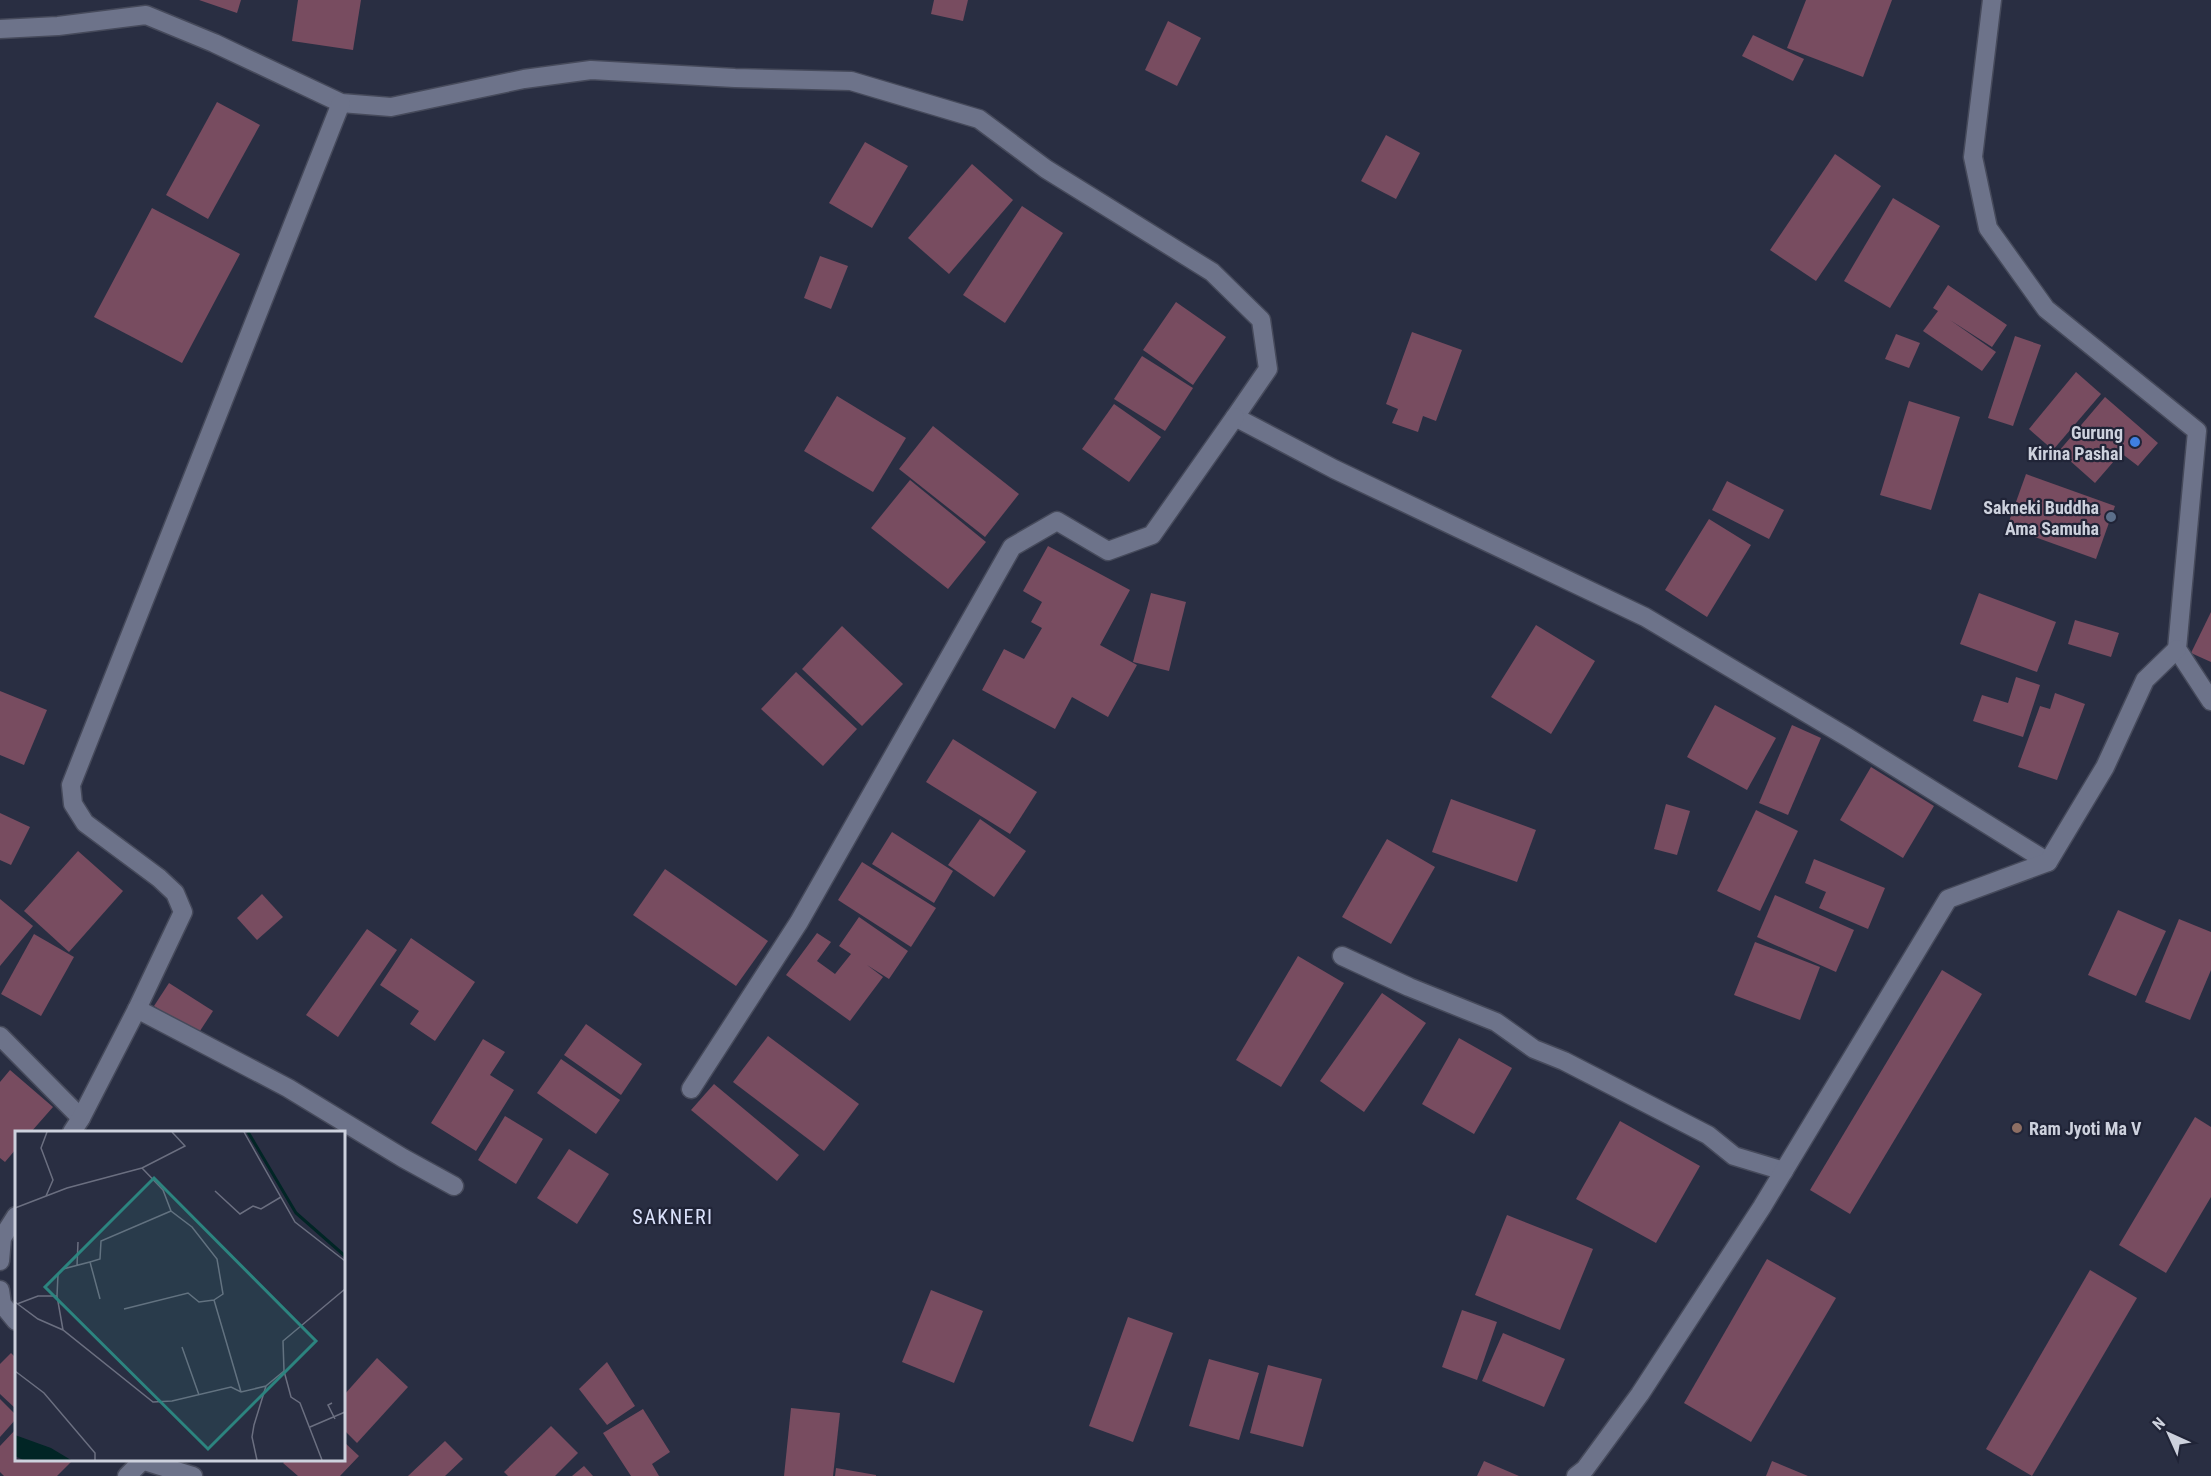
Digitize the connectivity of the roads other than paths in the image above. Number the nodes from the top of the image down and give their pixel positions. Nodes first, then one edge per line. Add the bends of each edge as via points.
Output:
1 (1992, 0) edge
2 (0, 29) edge
3 (341, 103) junction
4 (1235, 417) junction
5 (2204, 435) edge
6 (2177, 650) junction
7 (2211, 701) edge
8 (2048, 862) junction
9 (1342, 956) dead end
10 (137, 1009) junction
11 (0, 1035) edge
12 (692, 1089) dead end
13 (77, 1125) edge
14 (1784, 1171) junction
15 (454, 1186) dead end
16 (15, 1218) edge
17 (0, 1261) edge
18 (0, 1290) edge
19 (15, 1320) edge
20 (141, 1461) edge
21 (145, 1461) edge
22 (127, 1476) edge
23 (193, 1476) edge
24 (1576, 1476) edge

1 - 5 street via 1973,157 1988,228 2046,309
2 - 3 street via 146,15
3 - 4 street via 391,107 524,79 591,70 851,81 980,119 1046,169 1212,272 1262,320 1268,369
3 - 10 street via 71,785 73,804 85,823 159,878 175,893 183,912
4 - 8 street via 1645,617
4 - 12 street via 1152,535 1108,551 1057,521 1012,547 799,922
5 - 6 street
6 - 7 street
6 - 8 street via 2145,680 2105,767
8 - 14 street via 1948,898
9 - 14 street via 1496,1022 1534,1049 1708,1135 1734,1155
10 - 13 street
10 - 15 street via 288,1088
11 - 13 street
14 - 24 street via 1640,1394
16 - 17 street via 2,1238
18 - 19 street via 2,1304
20 - 22 street
21 - 23 street

